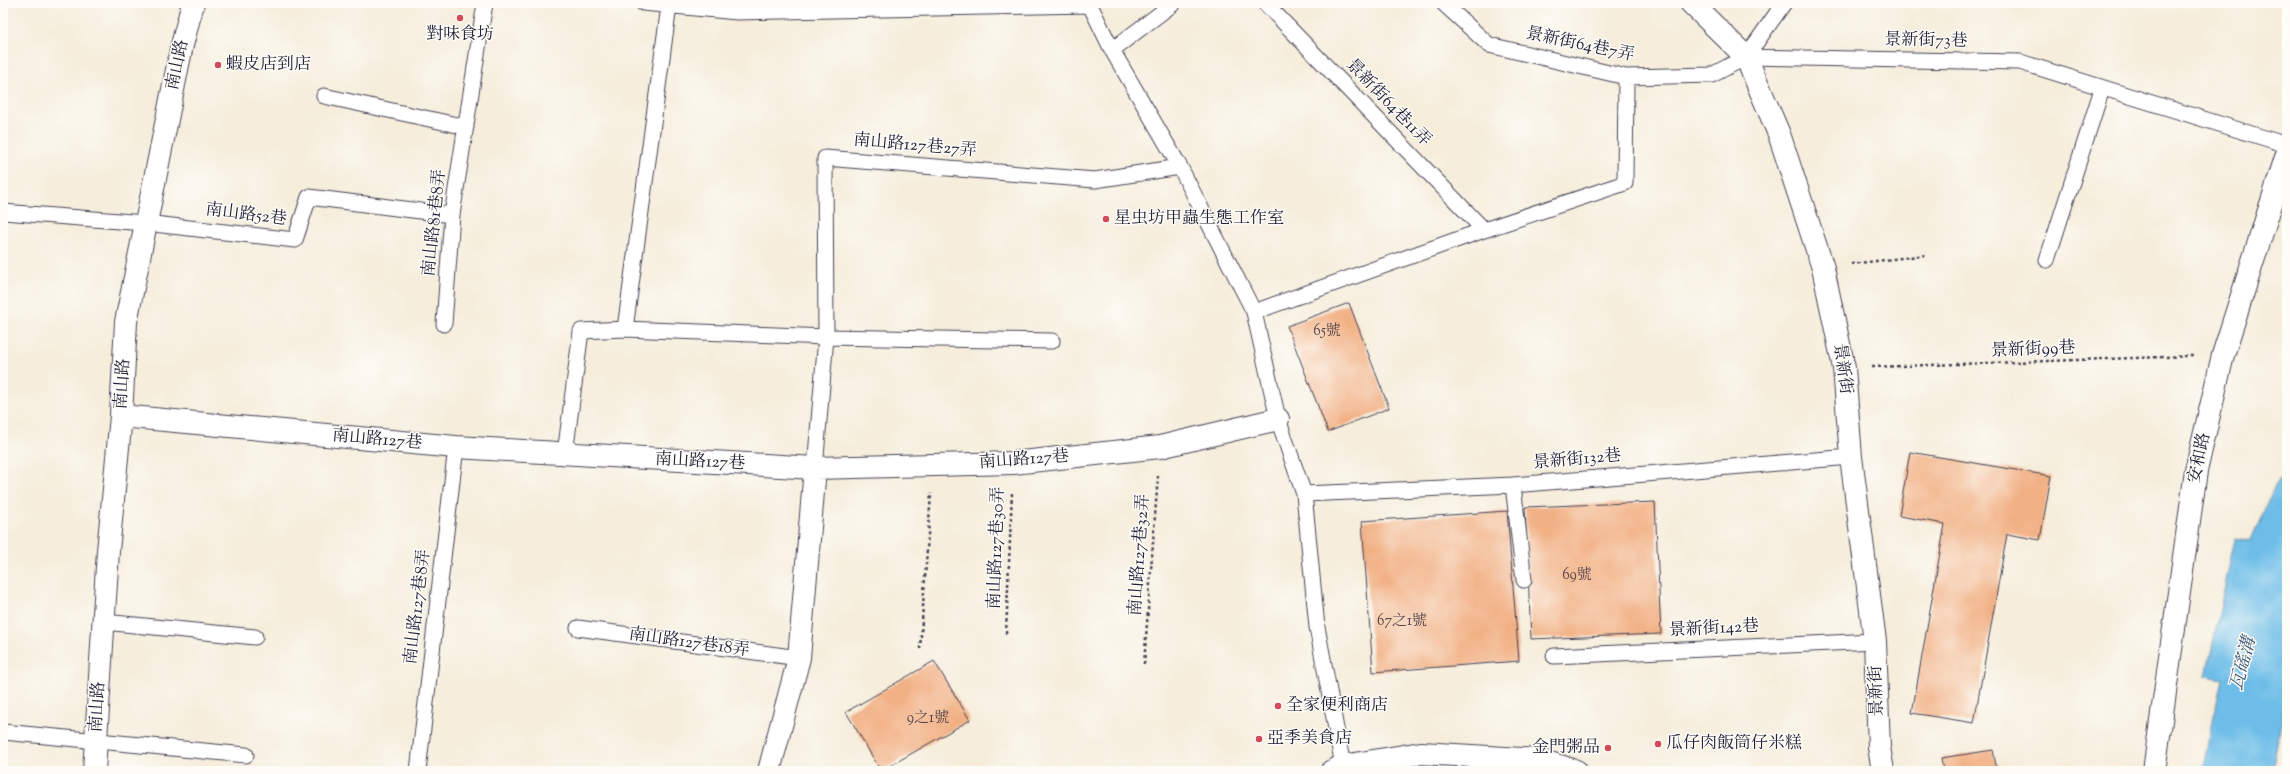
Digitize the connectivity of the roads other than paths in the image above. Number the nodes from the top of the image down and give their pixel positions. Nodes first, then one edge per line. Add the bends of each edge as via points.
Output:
1 (193, 3) edge
2 (485, 3) edge
3 (643, 3) edge
4 (1174, 3) edge
5 (1265, 3) edge
6 (1443, 3) edge
7 (1691, 3) edge
8 (1784, 3) edge
9 (670, 6) junction
10 (763, 7) edge
11 (1112, 50) junction
12 (1746, 56) junction
13 (1626, 77) junction
14 (2102, 89) junction
15 (324, 96) dead end
16 (466, 126) junction
17 (2287, 144) edge
18 (2287, 154) edge
19 (1180, 167) junction
20 (3, 212) edge
21 (452, 215) junction
22 (145, 223) junction
23 (1484, 230) junction
24 (2047, 260) dead end
25 (1254, 312) junction
26 (444, 324) dead end
27 (625, 330) junction
28 (826, 337) junction
29 (1052, 341) dead end
30 (120, 416) junction
31 (1278, 419) junction
32 (456, 447) junction
33 (564, 454) junction
34 (1852, 457) junction
35 (815, 468) junction
36 (1513, 485) junction
37 (1304, 494) junction
38 (1524, 580) dead end
39 (104, 622) junction
40 (578, 628) dead end
41 (255, 637) dead end
42 (1875, 641) junction
43 (1554, 656) dead end
44 (799, 658) junction
45 (3, 732) edge
46 (96, 739) junction
47 (246, 754) dead end
48 (1338, 769) edge
49 (94, 771) edge
50 (418, 771) edge
51 (769, 771) edge
52 (1576, 771) edge
53 (1883, 771) edge
54 (2154, 771) edge

1 - 22 street, 南山路
2 - 16 lane, 南山路81巷8弄
3 - 9 lane
4 - 11 lane
5 - 23 lane, 景新街64巷11弄
6 - 13 lane, 景新街64巷7弄 via 1489,45
7 - 12 street, 景新街
8 - 12 lane
9 - 10 lane via 738,12
9 - 27 lane
10 - 11 lane via 1090,5
11 - 19 lane
12 - 13 lane, 景新街64巷7弄 via 1712,75
12 - 14 lane, 景新街73巷 via 2020,62
12 - 34 street, 景新街 via 1779,134 1823,268 1844,368
13 - 23 lane via 1625,183
14 - 17 lane, 景新街73巷
14 - 24 lane
15 - 16 lane
16 - 21 lane, 南山路81巷8弄
18 - 54 street, 安和路 via 2223,355 2196,472
19 - 25 lane
19 - 28 lane, 南山路127巷27弄 via 1095,180 825,158
20 - 22 lane, 南山路52巷
21 - 22 lane, 南山路52巷 via 309,197 295,240
21 - 26 lane, 南山路81巷8弄
22 - 30 street, 南山路 via 126,322
23 - 25 lane
25 - 31 lane
27 - 28 lane
27 - 33 lane via 581,331
28 - 29 lane
28 - 35 lane, 南山路127巷27弄
30 - 32 street, 南山路127巷
30 - 39 street, 南山路
31 - 35 street, 南山路127巷 via 1160,447 1013,463
31 - 37 lane
32 - 33 street, 南山路127巷
32 - 50 lane, 南山路127巷8弄
33 - 35 street, 南山路127巷
34 - 36 lane, 景新街132巷
34 - 42 street, 景新街
35 - 44 street
36 - 37 lane, 景新街132巷
36 - 38 lane
37 - 48 lane via 1317,627
39 - 41 lane
39 - 46 street, 南山路
40 - 44 lane, 南山路127巷18弄
42 - 43 lane, 景新街142巷
42 - 53 street, 景新街 via 1879,747
44 - 51 street
45 - 46 lane
46 - 47 lane
46 - 49 street, 南山路
48 - 52 street via 1421,753 1540,760

